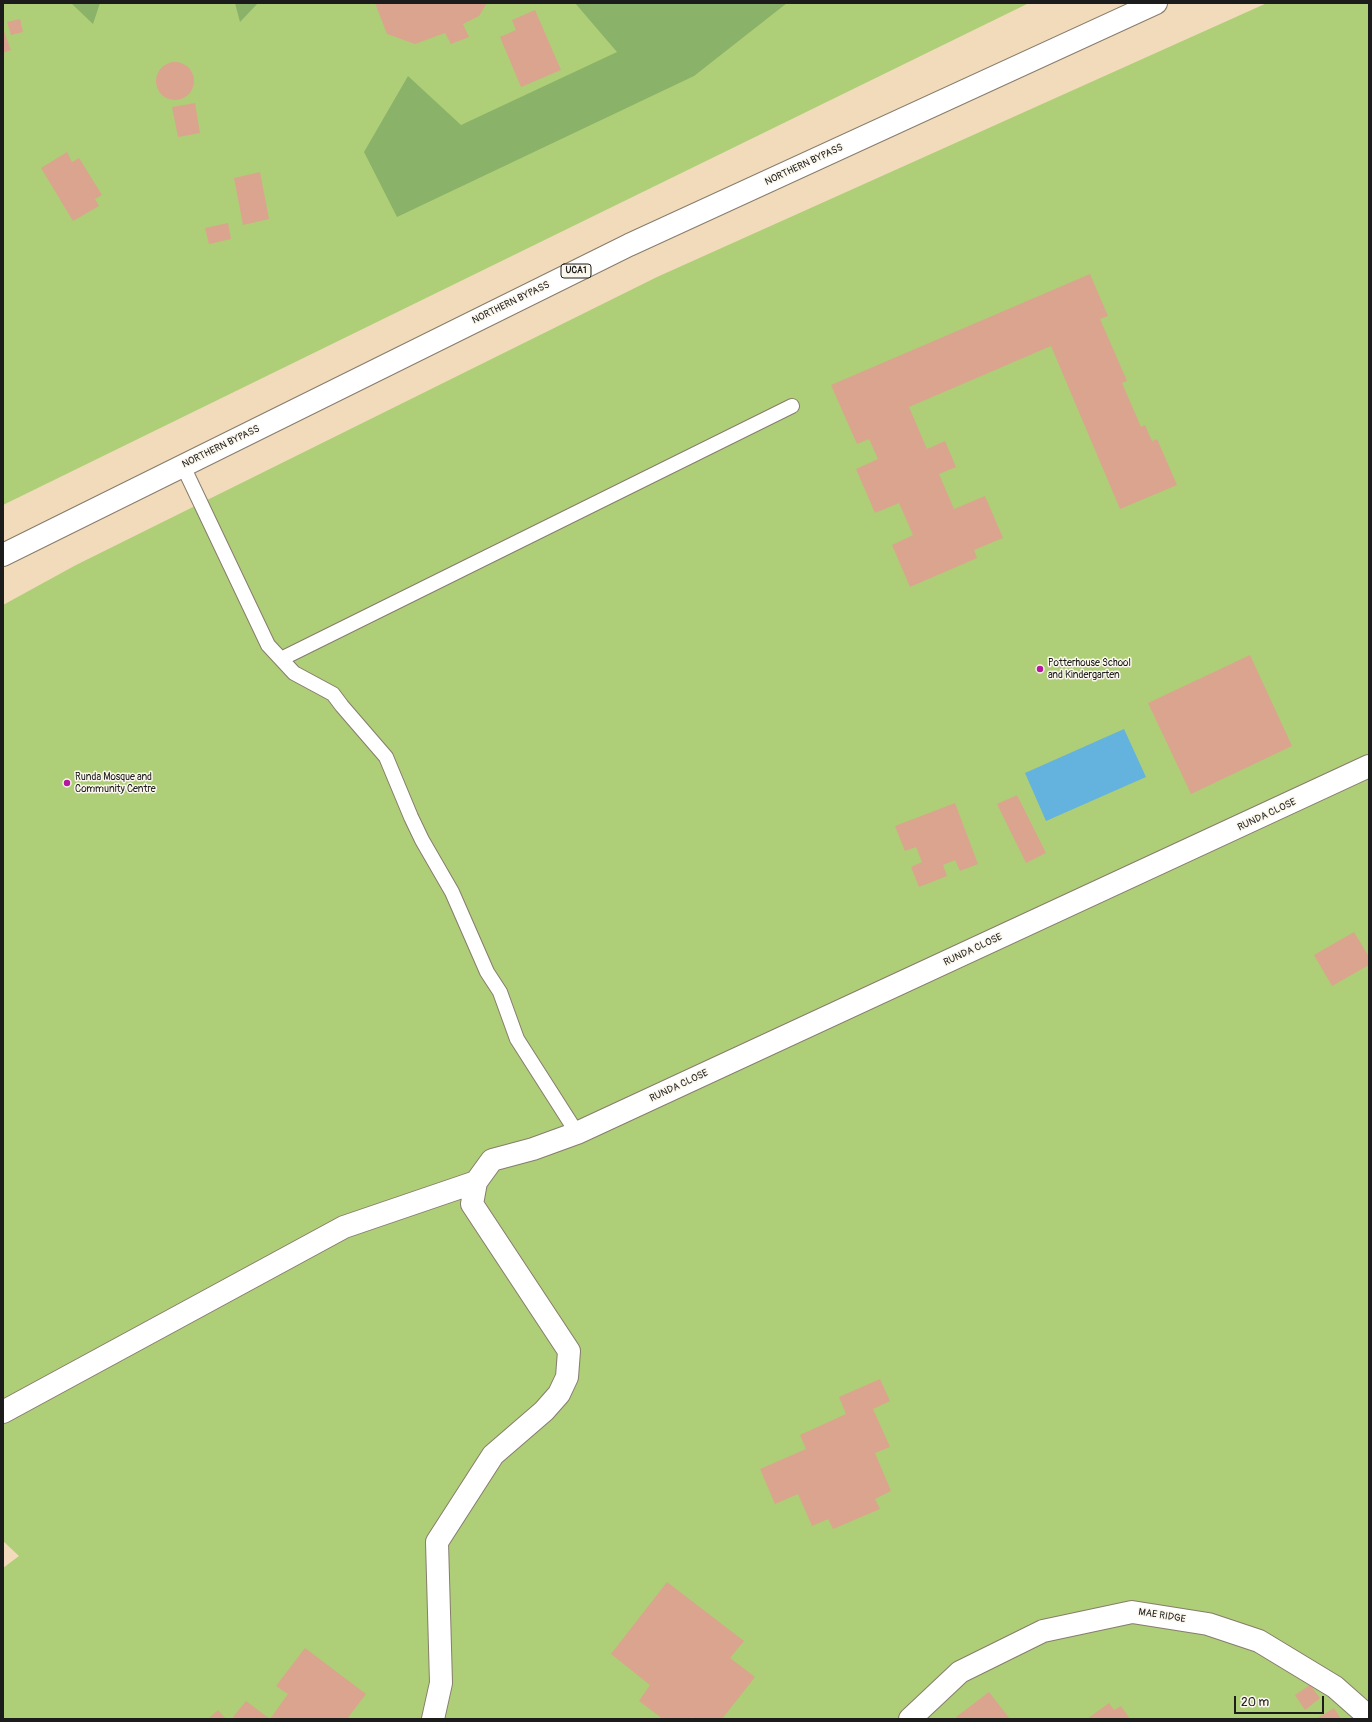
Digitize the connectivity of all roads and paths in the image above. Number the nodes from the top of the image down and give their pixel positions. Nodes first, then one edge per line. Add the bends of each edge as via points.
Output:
1 (1156, 3) edge
2 (792, 406) dead end
3 (183, 466) junction
4 (3, 555) edge
5 (281, 659) junction
6 (1369, 766) edge
7 (577, 1133) junction
8 (476, 1182) junction
9 (3, 1412) edge
10 (1369, 1717) edge
11 (433, 1719) edge
12 (910, 1719) edge

1 - 3 street, NORTHERN BYPASS / UCA1 via 629,245
2 - 5 lane
3 - 4 street, NORTHERN BYPASS / UCA1
3 - 5 lane via 268,645
5 - 7 lane via 294,673 333,694 386,757 422,840 452,892 488,972 500,992 517,1039
6 - 7 street, RUNDA CLOSE
7 - 8 street, RUNDA CLOSE via 492,1160
8 - 9 street via 344,1227
8 - 11 street via 472,1204 568,1351 566,1377 559,1394 544,1411 493,1455 437,1542 441,1683
10 - 12 street, MAE RIDGE via 1335,1687 1259,1641 1208,1624 1132,1612 1043,1631 960,1672

